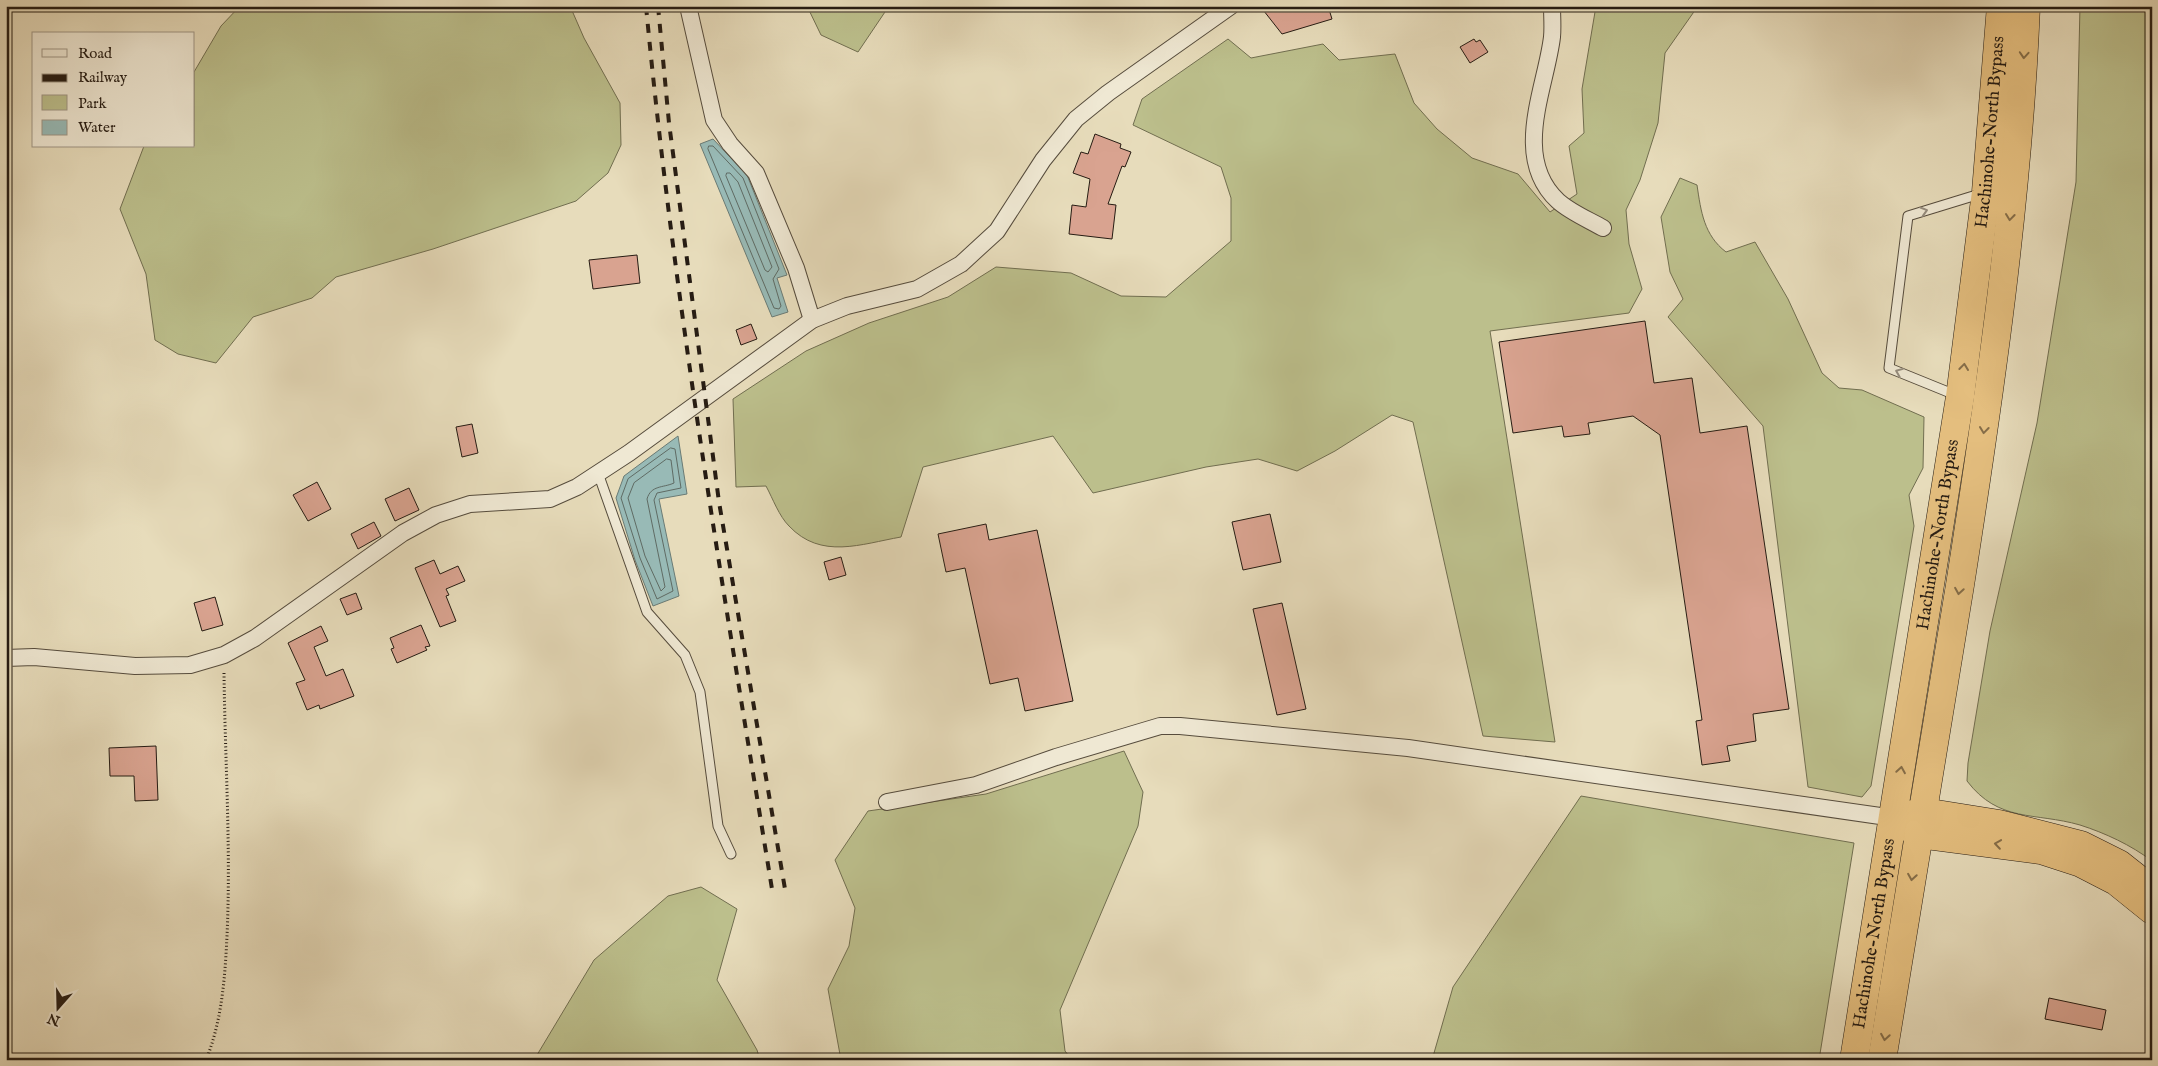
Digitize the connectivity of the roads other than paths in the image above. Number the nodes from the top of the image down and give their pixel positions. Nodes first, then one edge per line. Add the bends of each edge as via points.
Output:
1 (688, 6) edge
2 (1231, 6) edge
3 (1552, 6) edge
4 (2001, 6) edge
5 (2026, 6) edge
6 (1986, 192) junction
7 (1603, 228) dead end
8 (812, 320) junction
9 (1960, 397) junction
10 (598, 473) junction
11 (6, 658) edge
12 (887, 802) dead end
13 (1894, 818) junction
14 (1922, 823) junction
15 (731, 854) dead end
16 (2152, 890) edge
17 (2152, 910) edge
18 (1854, 1060) edge
19 (1882, 1060) edge

1 - 8 street via 714,120 730,144 756,172 796,268
2 - 8 street via 1108,92 1076,119 1043,160 997,231 961,264 917,289 847,306
3 - 7 street via 1552,36 1534,125 1534,147 1542,180 1558,201
4 - 6 highway, Hachinohe-North Bypass
5 -> 14 highway, Hachinohe-North Bypass via 2017,158 1998,325 1983,440
9 -> 6 highway, Hachinohe-North Bypass
9 -> 6 lane via 1889,368 1908,216
8 - 10 street
13 -> 9 highway, Hachinohe-North Bypass
10 - 11 street via 550,499 470,504 436,515 403,533 255,638 224,654 190,665 135,666 34,657
10 - 15 lane via 647,612 685,655 700,692 718,826
12 - 13 street via 976,786 1150,728 1180,726 1408,748
13 - 14 highway
13 - 18 highway, Hachinohe-North Bypass
14 - 16 highway via 1999,824 2081,845 2119,864
17 -> 14 highway via 2116,881 2081,863 2041,850
14 -> 19 highway, Hachinohe-North Bypass

